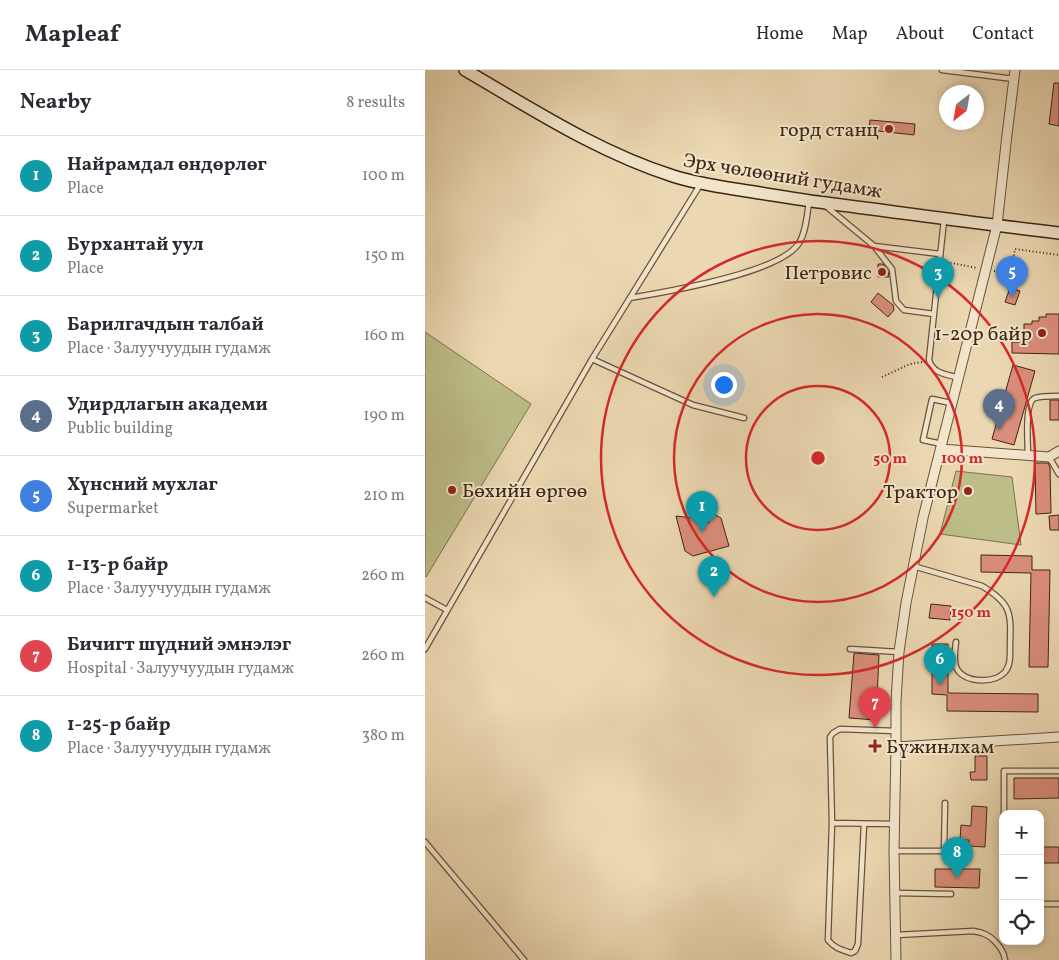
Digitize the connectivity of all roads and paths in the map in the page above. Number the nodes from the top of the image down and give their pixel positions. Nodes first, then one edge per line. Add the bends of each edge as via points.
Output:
1 (465, 70) edge
2 (942, 70) edge
3 (1014, 74) edge
4 (701, 184) junction
5 (809, 201) junction
6 (822, 202) junction
7 (944, 219) junction
8 (997, 226) junction
9 (1059, 233) edge
10 (874, 246) junction
11 (940, 254) junction
12 (1059, 255) edge
13 (940, 261) junction
14 (987, 270) junction
15 (630, 298) junction
16 (934, 314) junction
17 (592, 359) junction
18 (929, 360) junction
19 (882, 377) dead end
20 (959, 378) junction
21 (1059, 396) edge
22 (952, 403) junction
23 (744, 418) dead end
24 (941, 447) junction
25 (1059, 451) edge
26 (1028, 455) junction
27 (1049, 457) junction
28 (1059, 474) edge
29 (715, 508) dead end
30 (708, 523) dead end
31 (913, 566) junction
32 (425, 598) edge
33 (447, 610) junction
34 (956, 642) dead end
35 (425, 649) edge
36 (850, 649) dead end
37 (899, 652) junction
38 (896, 731) junction
39 (1059, 737) edge
40 (897, 746) junction
41 (1059, 771) edge
42 (945, 803) dead end
43 (1004, 810) edge
44 (832, 823) junction
45 (864, 824) junction
46 (895, 824) junction
47 (425, 842) edge
48 (894, 850) junction
49 (895, 893) junction
50 (951, 894) dead end
51 (1044, 904) edge
52 (1059, 904) edge
53 (896, 935) junction
54 (524, 960) edge
55 (896, 960) edge
56 (1005, 960) edge

1 - 4 main road, Эрх чөлөөний гудамж via 593,144 645,167
2 - 3 lane
3 - 8 street
4 - 5 main road, Эрх чөлөөний гудамж
4 - 15 lane
5 - 6 main road, Эрх чөлөөний гудамж
5 - 15 lane via 803,235 792,252 737,276
6 - 7 main road, Эрх чөлөөний гудамж
6 - 10 lane
7 - 8 main road, Эрх чөлөөний гудамж
7 - 11 lane
8 - 9 main road, Эрх чөлөөний гудамж
8 - 14 street
10 - 11 lane
10 - 16 lane via 893,269 897,301 904,310
11 - 13 lane
12 - 14 path via 1015,249 1010,274
13 - 14 path
13 - 16 lane
14 - 20 street
15 - 17 lane
16 - 18 lane
17 - 23 lane via 693,405
17 - 33 lane
18 - 19 path via 910,364
18 - 20 lane via 936,372
20 - 22 street
21 - 26 lane via 1035,398 1030,402
22 - 24 street
22 - 24 lane via 932,399 923,440
24 - 26 street
24 - 31 street
25 - 27 street
26 - 27 street
27 - 28 lane
29 - 30 path
31 - 34 lane via 982,586 1005,604 1011,620 1010,660 1002,675 988,680 972,680 963,676 955,666
31 - 37 street
32 - 33 lane
33 - 35 lane
36 - 37 lane
37 - 38 street
38 - 40 street
38 - 44 lane via 839,729 830,737
39 - 40 street
40 - 46 street
41 - 43 lane via 1004,771
42 - 48 lane via 942,851
44 - 45 lane
44 - 45 lane via 828,940 851,953 859,944
45 - 46 lane
46 - 48 street
47 - 54 lane
48 - 49 street
49 - 50 lane
49 - 53 street
51 - 52 lane
53 - 55 street
53 - 56 lane via 983,933 999,946

